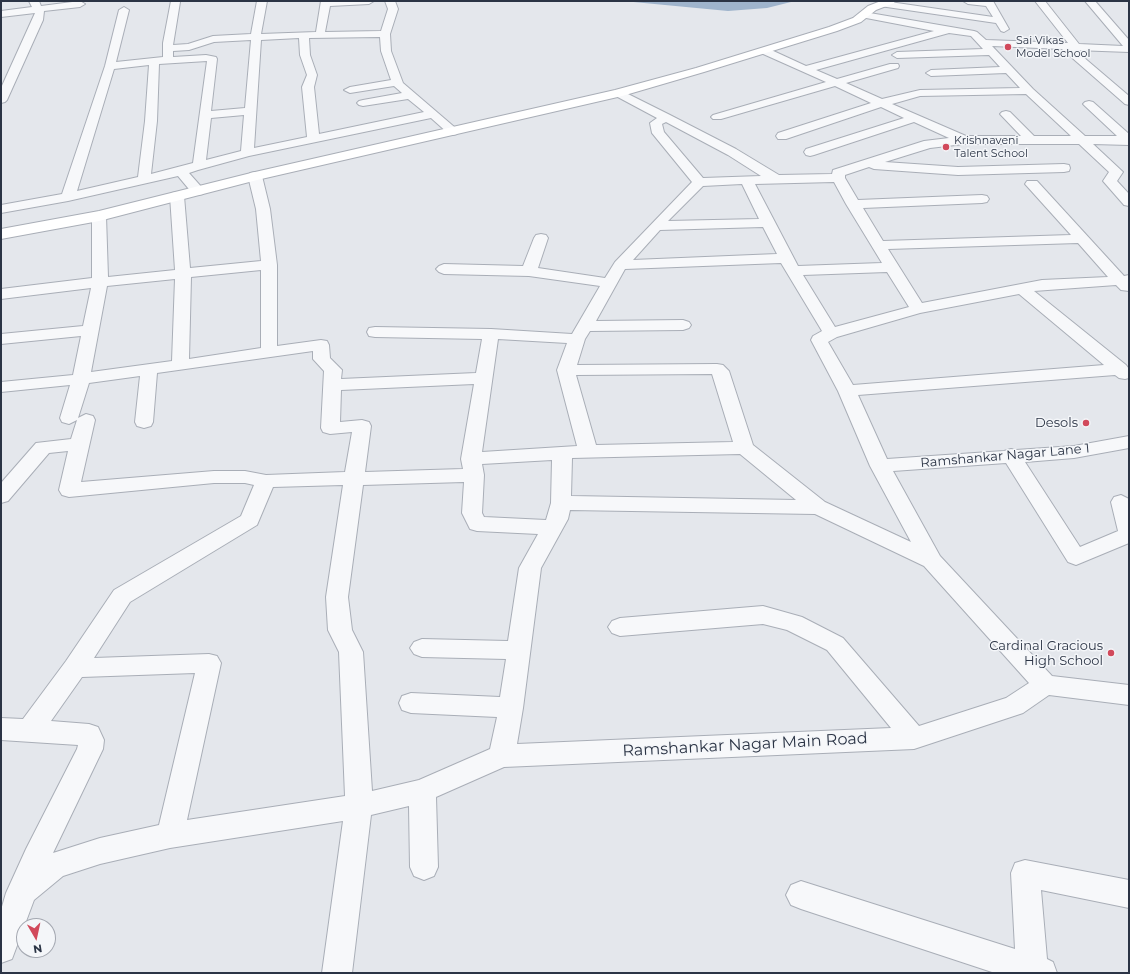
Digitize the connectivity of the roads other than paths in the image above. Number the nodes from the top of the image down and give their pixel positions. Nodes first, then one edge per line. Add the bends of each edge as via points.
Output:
1 (262, 1) edge
2 (370, 1) edge
3 (390, 1) edge
4 (968, 1) edge
5 (1040, 1) edge
6 (1090, 1) edge
7 (175, 2) dead end
8 (989, 2) edge
9 (326, 3) edge
10 (887, 3) edge
11 (80, 4) dead end
12 (36, 5) edge
13 (124, 10) dead end
14 (1, 14) edge
15 (864, 15) junction
16 (999, 21) junction
17 (949, 30) junction
18 (385, 34) junction
19 (320, 35) junction
20 (256, 36) junction
21 (305, 36) junction
22 (984, 43) junction
23 (1014, 44) junction
24 (1064, 46) junction
25 (1076, 47) junction
26 (169, 48) junction
27 (1129, 48) edge
28 (765, 51) junction
29 (991, 52) junction
30 (897, 55) dead end
31 (168, 60) junction
32 (154, 61) junction
33 (110, 66) junction
34 (894, 66) dead end
35 (806, 69) junction
36 (1008, 70) junction
37 (931, 72) dead end
38 (397, 82) junction
39 (838, 83) junction
40 (350, 90) dead end
41 (1028, 91) junction
42 (618, 93) junction
43 (409, 95) junction
44 (1, 100) edge
45 (1129, 102) edge
46 (363, 103) dead end
47 (881, 103) junction
48 (1089, 104) dead end
49 (250, 111) junction
50 (1006, 114) dead end
51 (205, 115) junction
52 (434, 115) junction
53 (666, 117) junction
54 (717, 117) dead end
55 (916, 118) junction
56 (449, 127) junction
57 (782, 136) dead end
58 (313, 139) junction
59 (964, 140) junction
60 (1035, 141) junction
61 (1084, 141) junction
62 (1129, 141) edge
63 (810, 152) dead end
64 (247, 153) junction
65 (864, 164) junction
66 (199, 166) junction
67 (255, 176) junction
68 (838, 178) junction
69 (776, 179) junction
70 (144, 180) junction
71 (188, 180) junction
72 (746, 180) junction
73 (699, 182) junction
74 (1032, 184) dead end
75 (177, 196) junction
76 (68, 197) junction
77 (1127, 197) edge
78 (982, 199) dead end
79 (853, 204) junction
80 (1, 209) edge
81 (99, 216) junction
82 (769, 222) junction
83 (656, 226) junction
84 (1, 234) edge
85 (541, 238) dead end
86 (1083, 239) junction
87 (879, 245) junction
88 (269, 264) junction
89 (790, 265) junction
90 (620, 266) junction
91 (892, 267) junction
92 (444, 268) dead end
93 (529, 271) junction
94 (183, 274) junction
95 (100, 282) junction
96 (610, 283) junction
97 (1126, 284) edge
98 (1022, 289) junction
99 (1, 294) edge
100 (918, 309) junction
101 (683, 325) dead end
102 (91, 330) junction
103 (375, 332) dead end
104 (580, 332) junction
105 (831, 333) junction
106 (491, 334) junction
107 (1, 339) edge
108 (270, 353) junction
109 (180, 365) junction
110 (149, 370) junction
111 (566, 370) junction
112 (1125, 373) edge
113 (484, 378) junction
114 (81, 379) junction
115 (332, 385) junction
116 (6, 386) edge
117 (847, 391) junction
118 (1, 402) edge
119 (144, 422) dead end
120 (1129, 442) edge
121 (79, 444) junction
122 (744, 448) junction
123 (588, 451) junction
124 (562, 452) junction
125 (1011, 455) junction
126 (880, 466) junction
127 (472, 467) junction
128 (355, 478) junction
129 (266, 481) junction
130 (1, 496) edge
131 (1121, 502) dead end
132 (561, 503) junction
133 (818, 507) junction
134 (552, 528) junction
135 (1129, 534) edge
136 (932, 561) junction
137 (620, 626) dead end
138 (422, 648) dead end
139 (519, 650) junction
140 (75, 668) junction
141 (1046, 685) junction
142 (1129, 695) edge
143 (411, 703) dead end
144 (511, 708) junction
145 (1, 729) edge
146 (30, 730) junction
147 (914, 738) junction
148 (502, 756) junction
149 (422, 791) junction
150 (359, 806) junction
151 (170, 835) junction
152 (424, 867) dead end
153 (22, 893) junction
154 (1129, 894) edge
155 (801, 895) dead end
156 (1, 948) edge
157 (1037, 971) edge
158 (337, 973) edge

1 - 20 street
2 - 9 street
3 - 18 street via 393,10
4 - 8 street
5 - 25 street
6 - 27 street
7 - 26 street
8 - 16 street
9 - 19 street
10 - 15 street via 872,8
10 - 16 street
11 - 12 street
12 - 14 street
12 - 44 street via 40,13 38,20
13 - 33 street
15 - 17 street
15 - 28 street via 849,24
16 - 23 street
17 - 22 street via 974,34
17 - 35 street
18 - 19 street
18 - 38 street via 386,51
19 - 21 street
20 - 21 street
20 - 26 street via 213,39 189,47
20 - 49 street
21 - 58 street via 305,55 312,75 308,87
22 - 23 street
22 - 29 street
23 - 24 street
24 - 25 street
24 - 45 street
25 - 27 street
26 - 31 street
28 - 35 street
28 - 42 street
29 - 30 street
29 - 36 street
31 - 32 street
31 - 51 street via 212,59
32 - 33 street
32 - 70 street via 151,121
33 - 76 street
34 - 39 street
35 - 39 street
36 - 37 street
36 - 41 street
38 - 40 street
38 - 43 street
39 - 47 street
39 - 54 street
41 - 47 street via 920,93
41 - 61 street
42 - 53 street
42 - 56 street
43 - 46 street
43 - 52 street
47 - 55 street
47 - 57 street
48 - 62 street
49 - 51 street
49 - 64 street
50 - 60 street
51 - 66 street
52 - 56 street
52 - 58 street
53 - 69 street
53 - 73 street via 656,123 658,133
55 - 59 street
55 - 63 street
56 - 67 street
58 - 64 street
59 - 60 street
59 - 65 street via 928,144
60 - 61 street
60 - 65 street via 1064,168 958,171
61 - 62 street
61 - 77 street via 1117,172 1110,181
64 - 66 street
65 - 68 street via 838,173
66 - 71 street
67 - 71 street
67 - 88 street via 263,209
68 - 69 street
68 - 79 street
69 - 72 street
70 - 71 street
70 - 76 street
71 - 75 street
72 - 73 street
72 - 82 street
73 - 83 street
74 - 86 street
75 - 81 street
75 - 94 street
76 - 80 street
78 - 79 street
79 - 87 street
81 - 84 street
81 - 95 street
82 - 83 street
82 - 89 street
83 - 90 street
85 - 93 street
86 - 87 street
86 - 97 street
87 - 91 street
88 - 94 street
88 - 108 street
89 - 90 street
89 - 91 street
89 - 105 street
90 - 96 street
91 - 100 street
92 - 93 street
93 - 96 street
94 - 95 street
94 - 109 street
95 - 99 street
95 - 102 street
96 - 104 street
97 - 98 street via 1042,284
98 - 100 street
98 - 112 street
100 - 105 street
101 - 104 street
102 - 107 street
102 - 114 street
103 - 106 street
104 - 106 street
104 - 111 street
105 - 117 street via 819,340
106 - 113 street
108 - 109 street
108 - 115 street via 321,345 322,359 333,370
109 - 110 street
110 - 114 street
110 - 119 street
111 - 122 street via 717,369 720,371
111 - 123 street
112 - 117 street
113 - 115 street
113 - 127 street
114 - 116 street
114 - 121 street
115 - 128 street via 330,428 362,426
116 - 118 street
117 - 126 street
120 - 125 street, Ramshankar Nagar Lane 1 via 1074,452
121 - 129 street via 69,490 214,477 245,477
121 - 130 street via 43,447
122 - 123 street
122 - 133 street
123 - 124 street
124 - 127 street
124 - 132 street
125 - 126 street, Ramshankar Nagar Lane 1
125 - 135 street via 1076,557
126 - 136 street
127 - 128 street
127 - 134 street via 472,513 476,524
128 - 129 street
128 - 150 street via 337,597 340,630 351,652
129 - 140 street via 250,520 122,596
131 - 135 street
132 - 133 street
132 - 134 street via 558,519
133 - 136 street
134 - 139 street via 530,568
136 - 141 street
137 - 147 street via 763,615 794,623 835,644
138 - 139 street
139 - 144 street
140 - 146 street
140 - 151 street via 209,663
141 - 142 street
141 - 147 street, Ramshankar Nagar Main Road via 1014,706
143 - 144 street
144 - 148 street
145 - 146 street
146 - 153 street via 89,735 91,740 90,749 36,858
147 - 148 street, Ramshankar Nagar Main Road
148 - 149 street, Ramshankar Nagar Main Road
149 - 150 street, Ramshankar Nagar Main Road
149 - 152 street
150 - 151 street, Ramshankar Nagar Main Road
150 - 158 street
151 - 153 street, Ramshankar Nagar Main Road via 54,866
153 - 156 street
154 - 157 street via 1024,873
155 - 157 street

